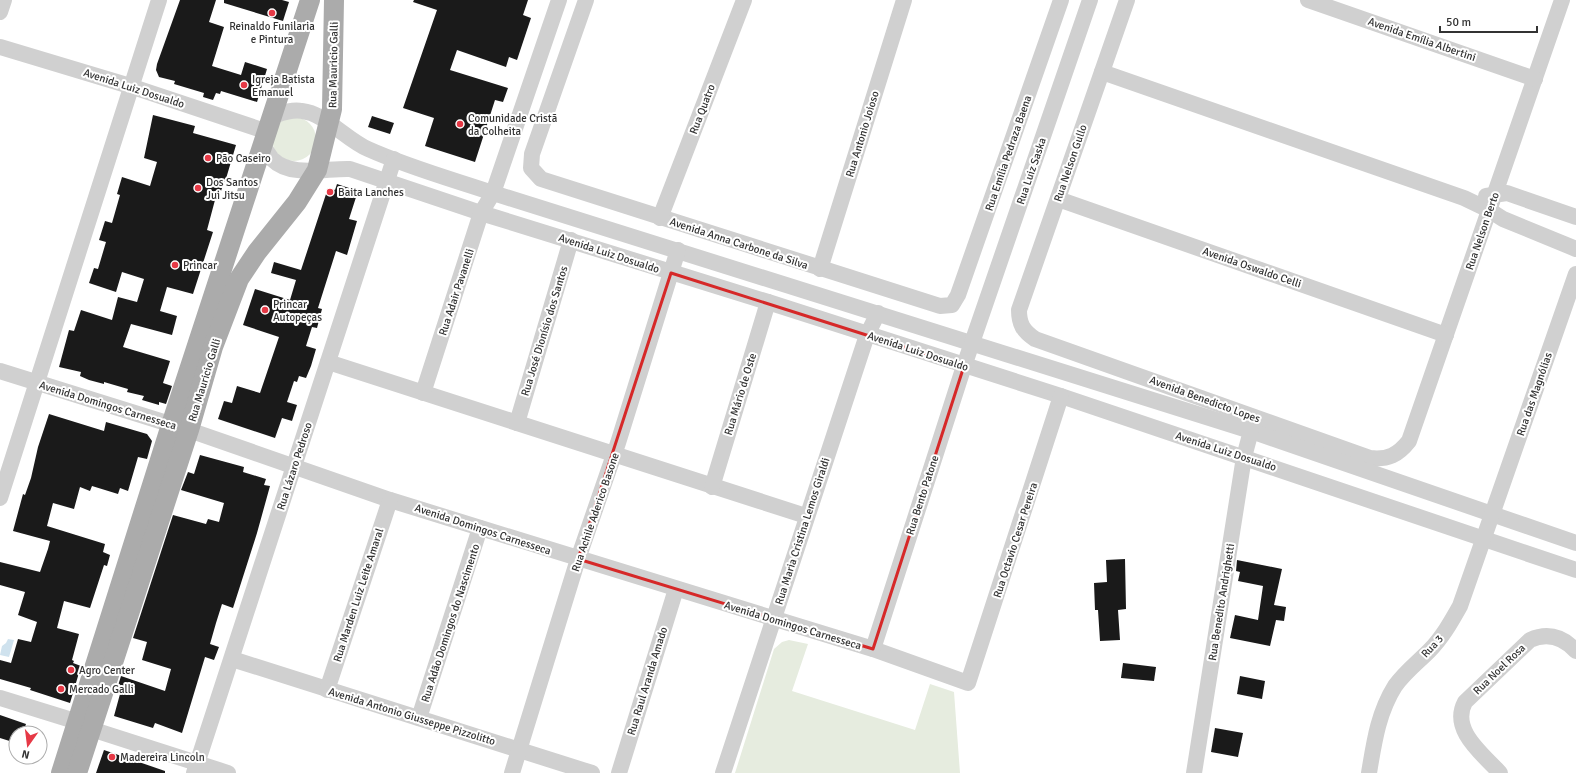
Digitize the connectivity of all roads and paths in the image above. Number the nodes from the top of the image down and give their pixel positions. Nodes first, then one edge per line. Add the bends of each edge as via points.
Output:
1 (4, 0) edge
2 (159, 0) edge
3 (310, 0) edge
4 (334, 0) edge
5 (559, 0) edge
6 (586, 0) edge
7 (744, 0) edge
8 (904, 0) edge
9 (1061, 0) edge
10 (1090, 0) edge
11 (1127, 0) edge
12 (1308, 0) edge
13 (1562, 0) edge
14 (0, 12) edge
15 (0, 47) edge
16 (1102, 72) junction
17 (1535, 79) junction
18 (130, 86) junction
19 (330, 124) junction
20 (268, 132) junction
21 (394, 159) junction
22 (317, 170) junction
23 (386, 182) junction
24 (493, 193) junction
25 (1058, 198) junction
26 (1492, 203) junction
27 (481, 213) junction
28 (1576, 217) edge
29 (660, 218) junction
30 (571, 240) junction
31 (1576, 249) edge
32 (678, 250) junction
33 (820, 269) junction
34 (671, 273) junction
35 (1576, 274) edge
36 (768, 302) junction
37 (952, 305) joint
38 (878, 313) junction
39 (1022, 327) joint
40 (867, 335) junction
41 (1446, 335) junction
42 (972, 342) junction
43 (328, 362) junction
44 (964, 366) junction
45 (0, 371) edge
46 (38, 383) junction
47 (423, 393) junction
48 (1061, 396) junction
49 (517, 423) junction
50 (180, 428) junction
51 (1251, 431) junction
52 (614, 455) junction
53 (1392, 456) joint
54 (1244, 457) junction
55 (293, 466) junction
56 (712, 487) junction
57 (0, 498) edge
58 (390, 500) junction
59 (1492, 514) junction
60 (806, 516) junction
61 (480, 528) junction
62 (1485, 539) junction
63 (1576, 543) edge
64 (578, 559) junction
65 (1576, 570) edge
66 (676, 589) junction
67 (774, 619) junction
68 (873, 649) junction
69 (1576, 651) edge
70 (232, 659) junction
71 (968, 683) joint
72 (327, 690) junction
73 (0, 698) edge
74 (419, 718) junction
75 (84, 725) junction
76 (520, 750) junction
77 (196, 768) edge
78 (61, 773) edge
79 (77, 773) edge
80 (228, 773) edge
81 (512, 773) edge
82 (592, 773) edge
83 (619, 773) edge
84 (723, 773) edge
85 (1194, 773) edge
86 (1369, 773) edge
87 (1500, 773) edge

1 - 14 street
2 - 18 street
3 - 20 main road, Rua Mauricio Galli
4 - 19 main road, Rua Mauricio Galli via 334,71
5 - 24 street, Rua Adair Pavanelli
6 - 29 street, Avenida Anna Carbone da Silva via 532,154 531,168 541,179
7 - 29 street, Rua Quatro
8 - 33 street, Rua Antonio Joioso
9 - 37 street, Rua Emília Pedraza Baena via 958,295
10 - 42 street, Rua Luiz Saska
11 - 16 street, Rua Nelson Gullo
12 - 17 street, Avenida Emília Albertini
13 - 17 street, Rua Nelson Berto
15 - 18 street, Avenida Luiz Dosualdo
16 - 25 street, Rua Nelson Gullo
16 - 26 street via 1464,198
17 - 26 street, Rua Nelson Berto
18 - 20 street, Avenida Luiz Dosualdo
18 - 46 street
19 - 20 street, Avenida Luiz Dosualdo via 317,115 302,110 287,111
19 - 21 street, Avenida Luiz Dosualdo via 367,149
19 - 22 main road, Rua Mauricio Galli
20 - 22 street, Avenida Luiz Dosualdo via 272,159 285,168 301,172
20 - 50 main road, Rua Mauricio Galli
21 - 23 street, Rua Lázaro Pedroso
21 - 24 street, Avenida Luiz Dosualdo
22 - 23 street, Avenida Luiz Dosualdo via 350,169
22 - 50 main road, Rua Mauricio Galli via 297,202 239,279
23 - 27 street, Avenida Luiz Dosualdo
23 - 43 street, Rua Lázaro Pedroso
24 - 27 street, Rua Adair Pavanelli
24 - 32 street, Avenida Luiz Dosualdo
25 - 39 street, Rua Nelson Gullo via 1019,310
25 - 41 street, Avenida Oswaldo Celli
26 - 28 street via 1507,193
26 - 31 street via 1503,219
26 - 41 street, Rua Nelson Berto
27 - 30 street, Avenida Luiz Dosualdo
27 - 47 street, Rua Adair Pavanelli
29 - 33 street, Avenida Anna Carbone da Silva
30 - 34 street, Avenida Luiz Dosualdo
30 - 49 street, Rua José Dionísio dos Santos
32 - 34 street, Rua Achile Aderico Basone
32 - 38 street, Avenida Luiz Dosualdo
33 - 37 street, Avenida Anna Carbone da Silva via 940,306
34 - 36 street, Avenida Luiz Dosualdo
34 - 52 street, Rua Achile Aderico Basone
35 - 59 street, Rua das Magnólias
36 - 40 street, Avenida Luiz Dosualdo
36 - 56 street, Rua Mário de Oste
38 - 40 street, Rua Maria Cristina Lemos Giraldi
38 - 42 street, Avenida Luiz Dosualdo
39 - 53 street, Avenida Benedicto Lopes via 1035,339 1355,453 1376,458
40 - 44 street, Avenida Luiz Dosualdo
40 - 60 street, Rua Maria Cristina Lemos Giraldi
41 - 53 street, Rua Nelson Berto via 1409,441 1402,450
42 - 44 street, Rua Bento Patone
42 - 51 street, Avenida Luiz Dosualdo
43 - 47 street
43 - 55 street, Rua Lázaro Pedroso
44 - 48 street, Avenida Luiz Dosualdo
44 - 68 street, Rua Bento Patone
45 - 46 street, Avenida Domingos Carnesseca
46 - 50 street, Avenida Domingos Carnesseca
46 - 57 street
47 - 49 street
48 - 54 street, Avenida Luiz Dosualdo
48 - 71 street, Rua Octavio Cesar Pereira
49 - 52 street
50 - 55 street, Avenida Domingos Carnesseca
50 - 75 main road, Rua Mauricio Galli
51 - 54 street, Rua Benedito Andrighetti
51 - 59 street, Avenida Luiz Dosualdo
52 - 56 street
52 - 64 street, Rua Achile Aderico Basone
54 - 62 street, Avenida Luiz Dosualdo
54 - 85 street, Rua Benedito Andrighetti
55 - 58 street, Avenida Domingos Carnesseca
55 - 70 street, Rua Lázaro Pedroso
56 - 60 street
58 - 61 street, Avenida Domingos Carnesseca
58 - 72 street, Rua Marden Luiz Leite Amaral
59 - 62 street, Rua 3
59 - 63 street, Avenida Luiz Dosualdo
60 - 67 street, Rua Maria Cristina Lemos Giraldi
61 - 64 street, Avenida Domingos Carnesseca
61 - 74 street, Rua Adão Domingos do Nascimento
62 - 65 street, Avenida Luiz Dosualdo
62 - 86 street, Rua 3 via 1460,606 1447,630 1429,651 1408,669 1385,704 1378,724
64 - 66 street, Avenida Domingos Carnesseca
64 - 76 street, Rua Achile Aderico Basone
66 - 67 street, Avenida Domingos Carnesseca
66 - 83 street, Rua Raul Aranda Amado
67 - 68 street, Avenida Domingos Carnesseca
67 - 84 street, Rua Maria Cristina Lemos Giraldi
68 - 71 street, Avenida Domingos Carnesseca
69 - 87 street, Rua Noel Rosa via 1564,640 1547,636 1530,640 1468,698 1463,706 1461,724 1465,733
70 - 72 street, Avenida Antonio Giusseppe Pizzolitto
70 - 77 street, Rua Lázaro Pedroso
72 - 74 street, Avenida Antonio Giusseppe Pizzolitto
73 - 75 street
74 - 76 street, Avenida Antonio Giusseppe Pizzolitto
75 - 77 street
75 - 78 main road, Rua Mauricio Galli
75 - 79 main road, Rua Mauricio Galli
76 - 81 street, Rua Achile Aderico Basone
76 - 82 street, Avenida Antonio Giusseppe Pizzolitto
77 - 80 street

